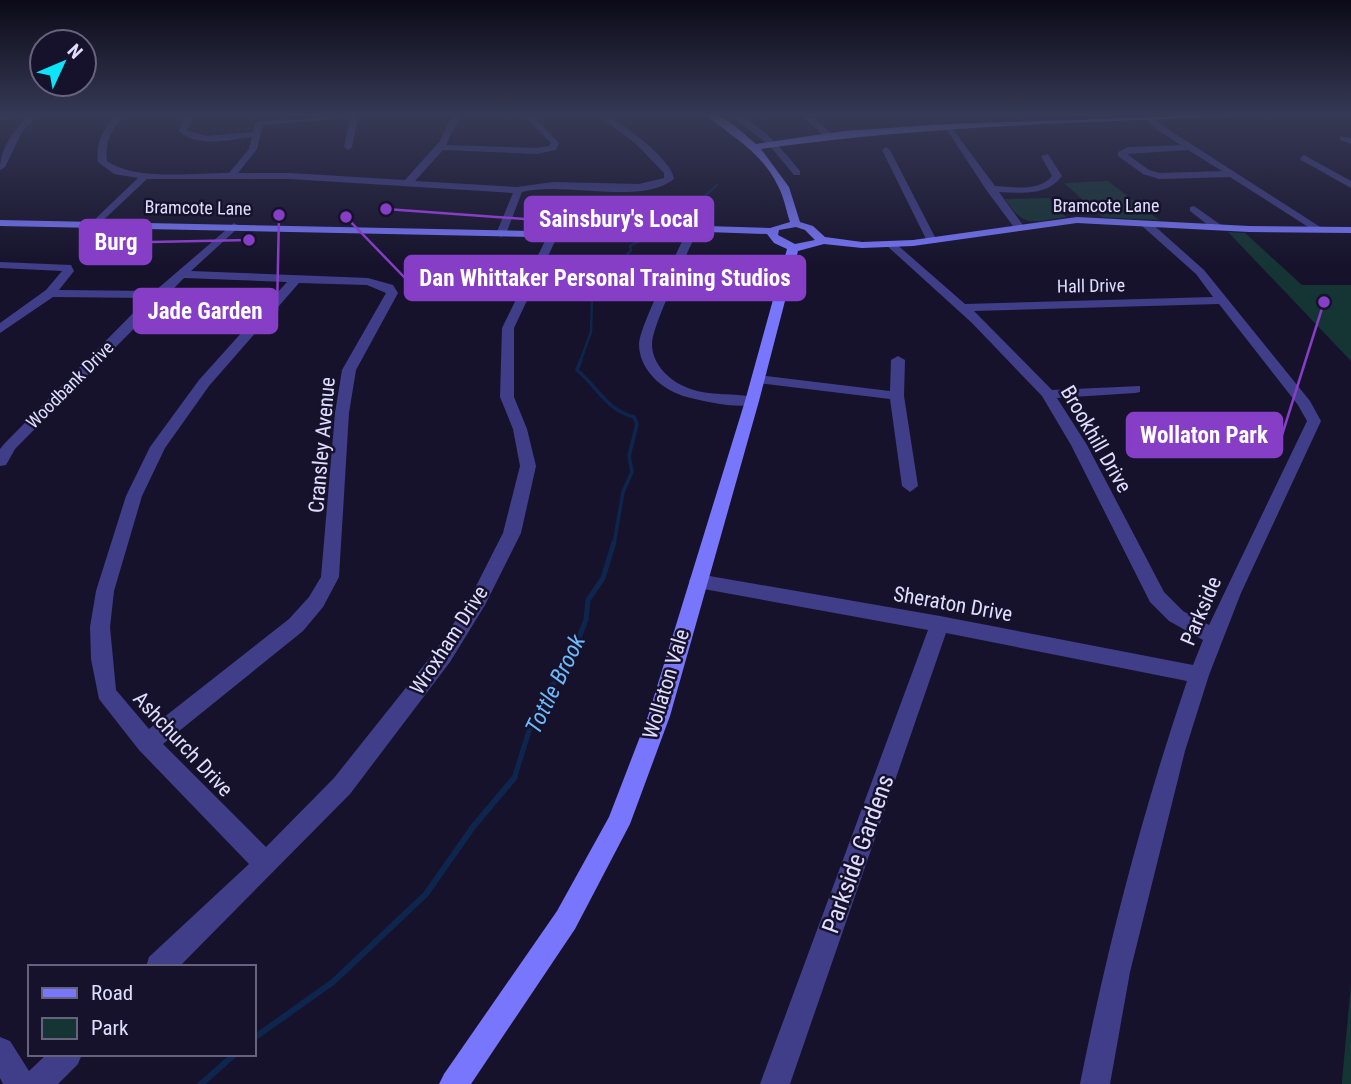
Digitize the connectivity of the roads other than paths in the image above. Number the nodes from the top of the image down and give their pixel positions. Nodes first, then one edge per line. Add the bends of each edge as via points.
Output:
1 (107, 165) edge
2 (241, 165) edge
3 (424, 165) edge
4 (662, 165) edge
5 (767, 165) edge
6 (789, 165) edge
7 (893, 165) edge
8 (973, 165) edge
9 (1047, 165) edge
10 (1136, 165) edge
11 (1218, 165) edge
12 (1315, 165) edge
13 (797, 173) dead end
14 (1232, 174) junction
15 (232, 175) junction
16 (145, 176) junction
17 (409, 182) junction
18 (1351, 185) edge
19 (990, 189) junction
20 (517, 190) junction
21 (1194, 209) dead end
22 (0, 223) edge
23 (1144, 223) junction
24 (96, 224) junction
25 (796, 224) junction
26 (234, 226) junction
27 (1020, 228) junction
28 (1217, 228) junction
29 (693, 229) junction
30 (1320, 230) junction
31 (1351, 230) edge
32 (772, 231) junction
33 (501, 234) junction
34 (553, 235) junction
35 (821, 240) junction
36 (932, 241) junction
37 (890, 244) junction
38 (793, 247) junction
39 (0, 265) edge
40 (181, 274) junction
41 (296, 279) junction
42 (50, 293) junction
43 (158, 295) junction
44 (1221, 300) junction
45 (962, 308) junction
46 (6, 320) edge
47 (0, 329) edge
48 (898, 360) dead end
49 (758, 379) junction
50 (1135, 389) dead end
51 (1048, 394) junction
52 (897, 396) junction
53 (752, 401) junction
54 (0, 461) edge
55 (910, 486) dead end
56 (698, 581) junction
57 (940, 624) junction
58 (1214, 637) junction
59 (1199, 675) junction
60 (147, 743) junction
61 (266, 864) junction
62 (161, 965) edge
63 (0, 1051) edge
64 (66, 1056) edge
65 (20, 1084) edge
66 (37, 1084) edge
67 (454, 1084) edge
68 (775, 1084) edge
69 (1095, 1084) edge

1 - 16 street via 117,172
2 - 15 street
3 - 17 street
4 - 20 street via 669,172 668,179 648,187 541,183
5 - 25 street via 782,184
6 - 13 street
7 - 36 street
8 - 19 street
9 - 19 street via 1057,176 1049,185
10 - 14 street via 1159,176
11 - 14 street
12 - 18 street
14 - 30 street
15 - 16 street
15 - 17 street
16 - 24 street
17 - 20 street
19 - 27 street
20 - 33 street
21 - 28 street
22 - 24 street, Bramcote Lane
23 - 27 street, Bramcote Lane via 1064,221
23 - 28 street, Bramcote Lane
23 - 44 street, Parkside via 1191,262
24 - 26 street, Bramcote Lane
25 - 32 street
25 - 35 street via 809,228
26 - 33 street, Bramcote Lane
26 - 40 street, Woodbank Drive
27 - 36 street, Bramcote Lane
28 - 30 street, Bramcote Lane
29 - 32 street, Bramcote Lane
29 - 34 street, Bramcote Lane
29 - 53 street via 646,336 647,356 658,375 690,394
30 - 31 street, Bramcote Lane
32 - 38 street via 777,241
33 - 34 street, Bramcote Lane
34 - 61 street, Wroxham Drive via 508,328 507,397 528,466 512,533 476,605 443,656 342,786
35 - 37 street, Bramcote Lane
35 - 38 street
36 - 37 street, Bramcote Lane
37 - 45 street, Brookhill Drive
38 - 49 street, Wollaton Vale
39 - 42 street via 67,267
40 - 41 street, Cransley Avenue
40 - 43 street, Woodbank Drive
41 - 60 street, Ashchurch Drive via 204,383 158,447 134,496 105,591 101,659 106,694
41 - 60 street, Cransley Avenue via 368,282 392,293 349,370 330,577 296,625
42 - 43 street
42 - 46 street
43 - 54 street, Woodbank Drive
44 - 45 street, Hall Drive
44 - 58 street, Parkside via 1314,421
45 - 51 street, Brookhill Drive
46 - 47 street
48 - 52 street
49 - 52 street
49 - 53 street, Wollaton Vale
50 - 51 street
51 - 58 street, Brookhill Drive via 1157,597 1176,616
52 - 55 street
53 - 56 street, Wollaton Vale
56 - 57 street, Sheraton Drive
56 - 67 street, Wollaton Vale via 659,716 618,824 566,920
57 - 59 street, Sheraton Drive
57 - 68 street, Parkside Gardens
58 - 59 street, Parkside
59 - 69 street, Parkside via 1174,751 1116,972
60 - 61 street, Ashchurch Drive
61 - 62 street, Wroxham Drive
63 - 65 street
64 - 66 street

